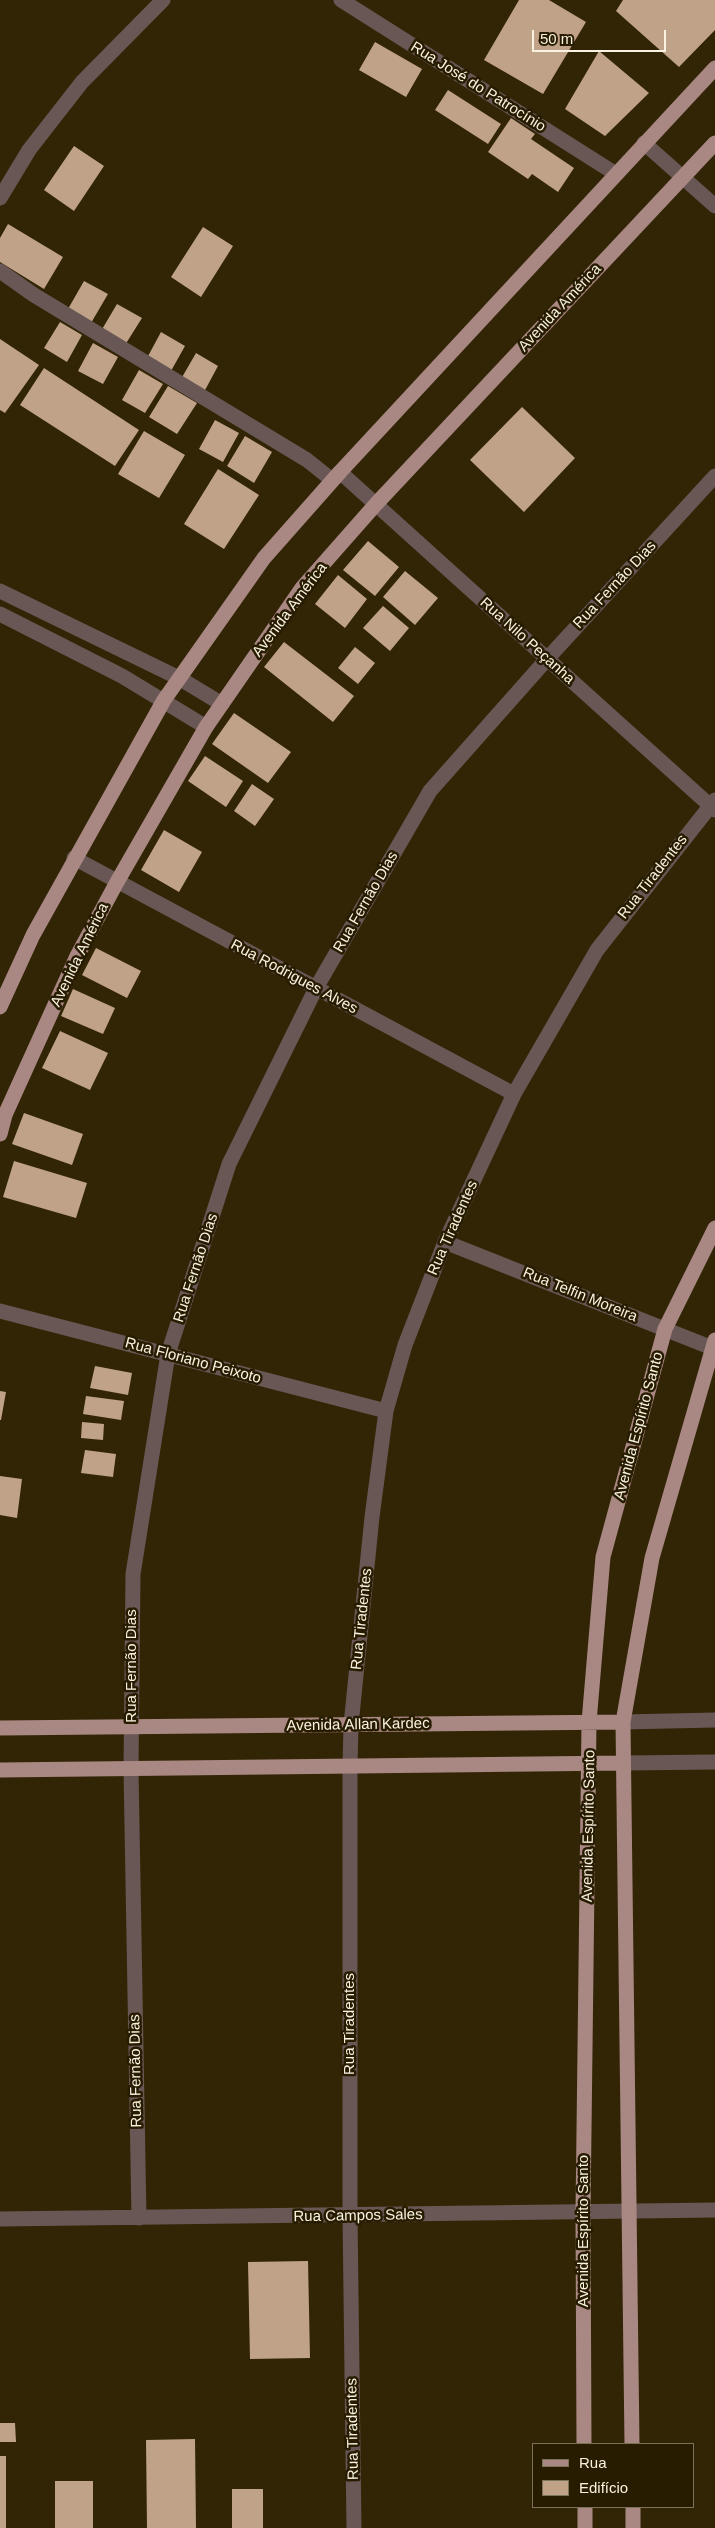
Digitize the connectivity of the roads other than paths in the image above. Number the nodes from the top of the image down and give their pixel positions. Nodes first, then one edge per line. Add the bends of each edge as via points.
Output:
1 (164, 0) edge
2 (341, 0) edge
3 (715, 68) edge
4 (644, 143) junction
5 (715, 143) edge
6 (616, 174) junction
7 (682, 178) junction
8 (0, 198) edge
9 (715, 206) edge
10 (0, 271) edge
11 (336, 476) junction
12 (715, 476) edge
13 (376, 504) junction
14 (0, 590) edge
15 (0, 614) edge
16 (547, 658) junction
17 (179, 678) junction
18 (164, 700) junction
19 (222, 704) junction
20 (206, 727) junction
21 (713, 805) edge
22 (74, 858) junction
23 (118, 882) junction
24 (316, 988) junction
25 (0, 1007) edge
26 (514, 1094) junction
27 (0, 1134) edge
28 (715, 1228) edge
29 (445, 1242) junction
30 (0, 1311) edge
31 (665, 1329) junction
32 (714, 1345) edge
33 (168, 1354) junction
34 (386, 1411) junction
35 (715, 1720) edge
36 (589, 1722) junction
37 (622, 1722) junction
38 (351, 1725) junction
39 (132, 1727) junction
40 (0, 1728) edge
41 (715, 1762) edge
42 (623, 1763) junction
43 (590, 1764) junction
44 (350, 1766) junction
45 (131, 1769) junction
46 (0, 1770) edge
47 (715, 2210) edge
48 (583, 2212) junction
49 (630, 2212) junction
50 (350, 2216) junction
51 (139, 2218) junction
52 (0, 2219) edge
53 (584, 2443) edge
54 (632, 2443) edge
55 (585, 2508) edge
56 (633, 2508) edge
57 (354, 2528) edge
58 (585, 2528) edge
59 (633, 2528) edge

1 - 8 street via 82,82 29,150
2 - 6 street, Rua José do Patrocínio
3 - 4 main road
4 - 6 main road
4 - 7 street
5 - 7 main road, Avenida América
6 - 11 main road
7 - 9 street
7 - 13 main road, Avenida América
10 - 11 street, Rua Nilo Peçanha via 34,295
11 - 13 street, Rua Nilo Peçanha
11 - 17 main road via 264,558
12 - 16 street, Rua Fernão Dias
13 - 16 street, Rua Nilo Peçanha
13 - 19 main road, Avenida América via 302,588
14 - 17 street
15 - 18 street
16 - 21 street, Rua Nilo Peçanha
16 - 24 street, Rua Fernão Dias via 430,791
17 - 18 main road
17 - 19 street
18 - 20 street
18 - 22 main road
19 - 20 main road, Avenida América
20 - 23 main road, Avenida América
21 - 26 street, Rua Tiradentes via 597,950
22 - 23 street, Rua Rodrigues Alves
22 - 25 main road via 33,934
23 - 24 street, Rua Rodrigues Alves
23 - 27 main road, Avenida América via 77,956 5,1115
24 - 26 street, Rua Rodrigues Alves
24 - 33 street, Rua Fernão Dias via 229,1164
26 - 29 street, Rua Tiradentes
28 - 31 main road, Avenida Espírito Santo
29 - 31 street, Rua Telfin Moreira
29 - 34 street, Rua Tiradentes via 405,1345
30 - 33 street, Rua Floriano Peixoto
31 - 32 street, Rua Telfin Moreira
31 - 36 main road, Avenida Espírito Santo via 603,1557
32 - 37 main road via 652,1558
33 - 34 street, Rua Floriano Peixoto
33 - 39 street, Rua Fernão Dias via 133,1574
34 - 38 street, Rua Tiradentes
35 - 37 street, Avenida Allan Kardec
36 - 37 main road, Avenida Allan Kardec
36 - 38 main road, Avenida Allan Kardec
36 - 43 main road, Avenida Espírito Santo
37 - 42 main road
38 - 39 main road, Avenida Allan Kardec
38 - 44 street, Rua Tiradentes
39 - 40 main road, Avenida Allan Kardec
39 - 45 street, Rua Fernão Dias
41 - 42 street
42 - 43 main road
42 - 49 main road
43 - 44 main road
43 - 48 main road, Avenida Espírito Santo
44 - 45 main road
44 - 50 street, Rua Tiradentes
45 - 46 main road
45 - 51 street, Rua Fernão Dias
47 - 49 street, Rua Campos Sales
48 - 49 street, Rua Campos Sales
48 - 50 street, Rua Campos Sales
48 - 53 main road, Avenida Espírito Santo
49 - 54 main road
50 - 51 street, Rua Campos Sales
50 - 57 street, Rua Tiradentes
51 - 52 street, Rua Campos Sales
55 - 58 main road
56 - 59 main road

